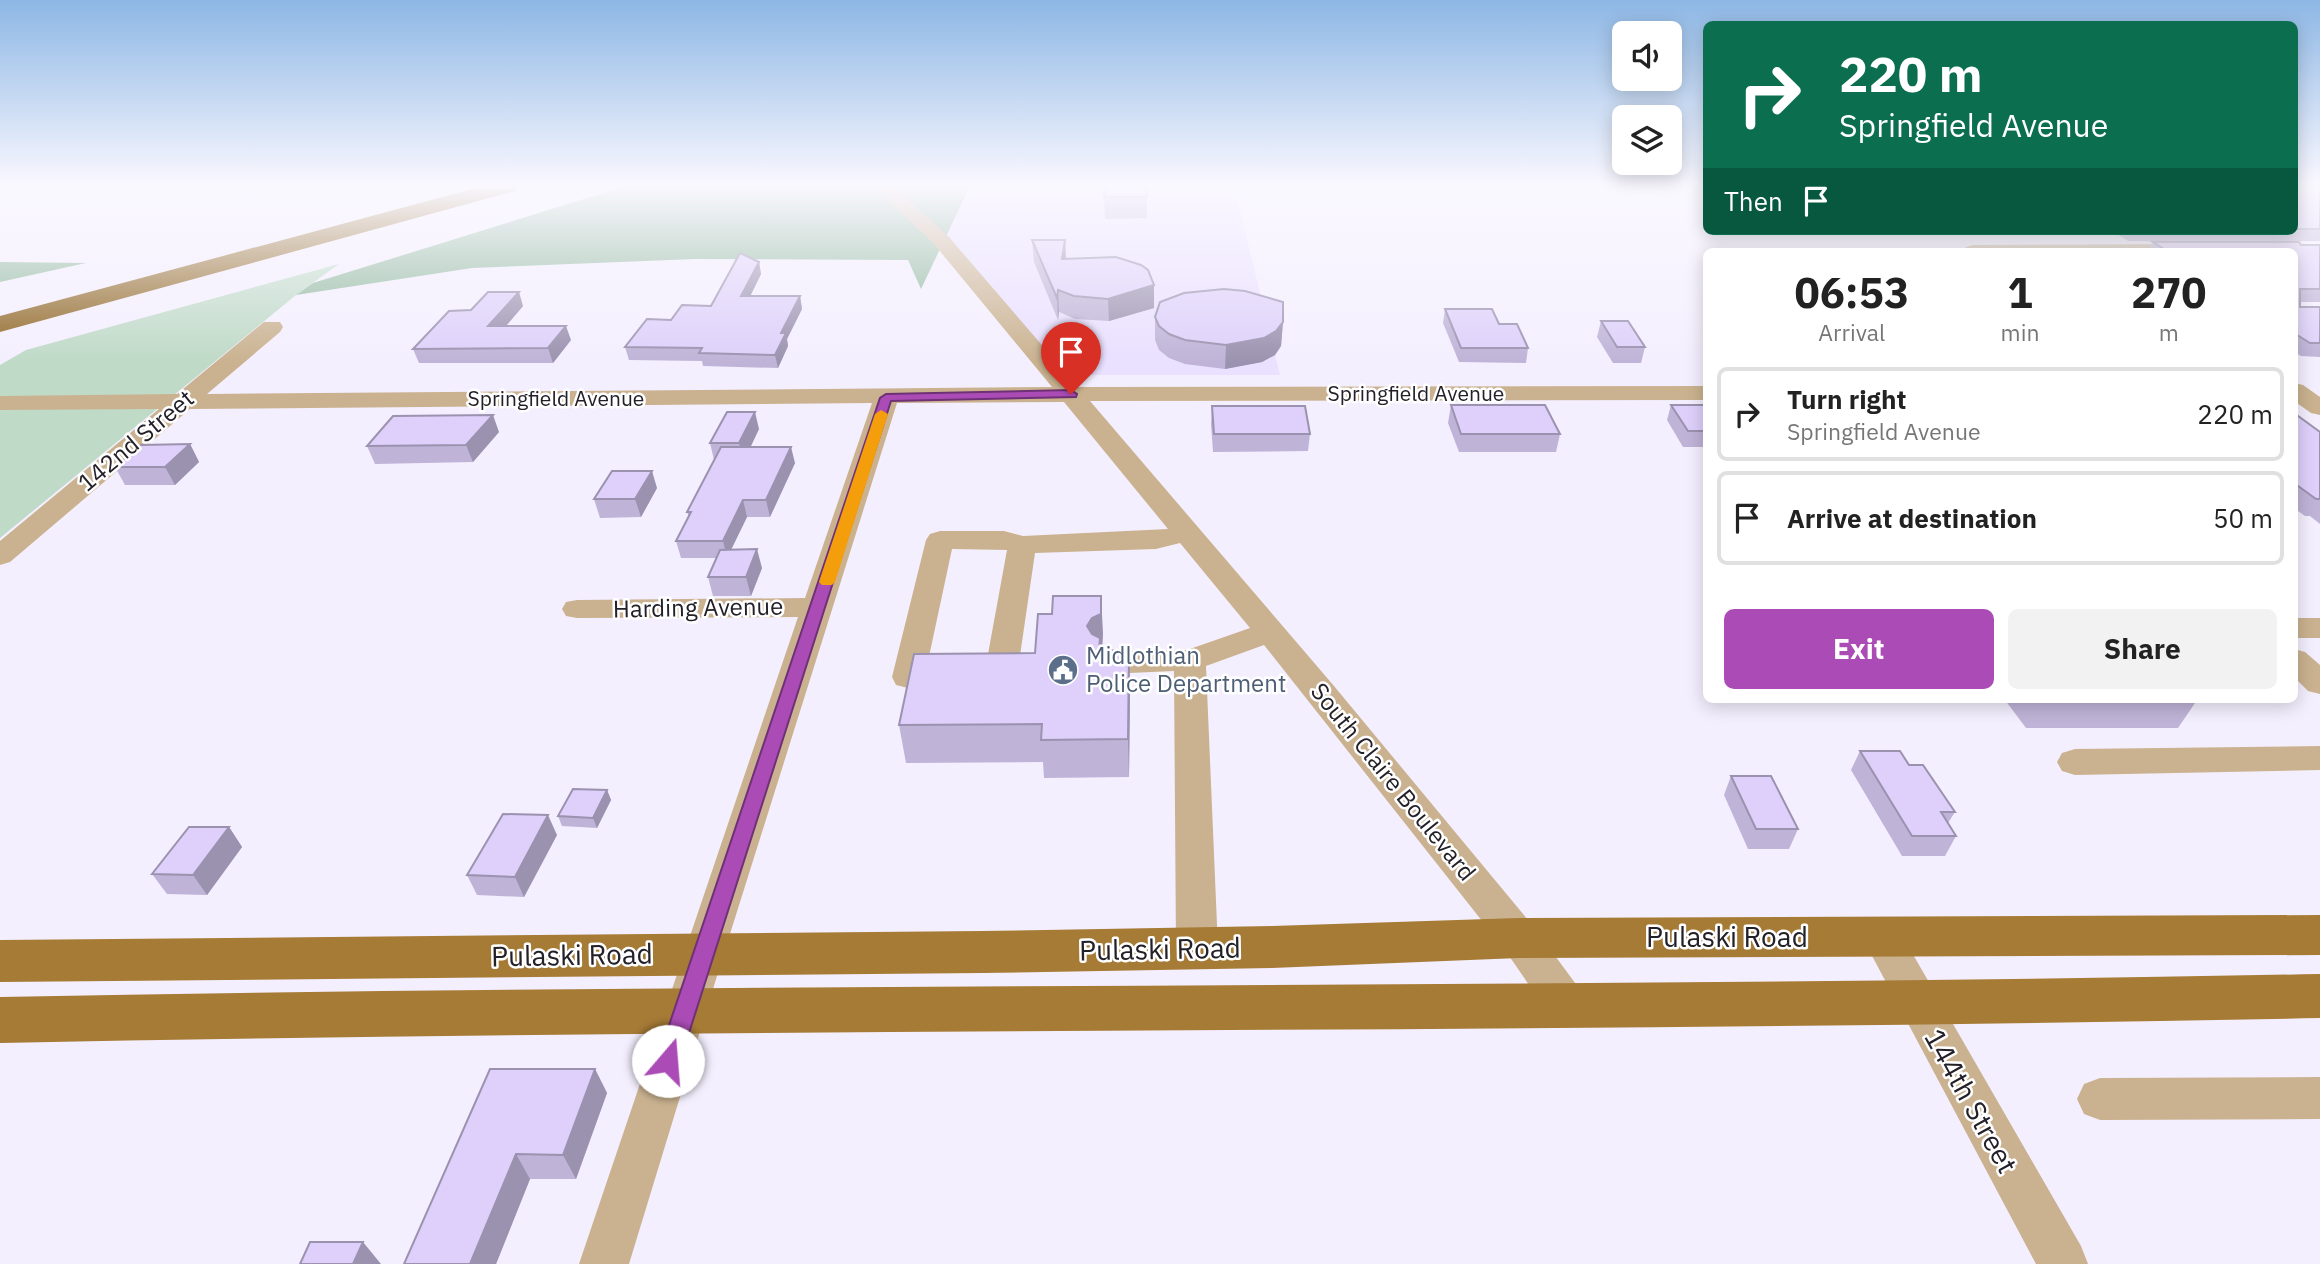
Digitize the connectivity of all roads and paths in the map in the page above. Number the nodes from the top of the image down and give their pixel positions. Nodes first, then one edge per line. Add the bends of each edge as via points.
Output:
1 (215, 245) edge
2 (291, 245) edge
3 (945, 245) edge
4 (0, 301) edge
5 (0, 324) edge
6 (272, 327) dead end
7 (2320, 388) edge
8 (2298, 389) edge
9 (2298, 392) edge
10 (1703, 393) edge
11 (1071, 394) junction
12 (886, 398) junction
13 (184, 401) junction
14 (0, 403) edge
15 (2320, 408) edge
16 (1188, 533) junction
17 (1022, 545) junction
18 (0, 556) edge
19 (819, 607) junction
20 (577, 609) dead end
21 (2298, 628) edge
22 (2320, 628) edge
23 (1270, 632) junction
24 (1189, 660) junction
25 (1107, 663) edge
26 (2298, 663) edge
27 (2320, 683) edge
28 (2320, 758) edge
29 (2075, 762) dead end
30 (2320, 935) edge
31 (1882, 937) junction
32 (1519, 938) junction
33 (1198, 948) junction
34 (703, 953) junction
35 (0, 961) edge
36 (2320, 996) edge
37 (1917, 1003) junction
38 (1566, 1004) junction
39 (685, 1010) junction
40 (0, 1020) edge
41 (2320, 1098) edge
42 (2100, 1099) dead end
43 (604, 1264) edge
44 (2063, 1264) edge

1 - 4 highway
2 - 5 highway
3 - 11 street, South Claire Boulevard
6 - 13 street, 142nd Street
7 - 8 street
9 - 15 street
10 - 11 street, Springfield Avenue
11 - 12 street, Springfield Avenue
11 - 16 street, South Claire Boulevard
12 - 13 street, Springfield Avenue
12 - 19 street
13 - 14 street, Springfield Avenue
13 - 18 street, 142nd Street
16 - 17 street via 1156,540
16 - 23 street, South Claire Boulevard
17 - 17 street via 1004,540 940,540 908,677 1001,676
19 - 20 street, Harding Avenue
19 - 34 street
21 - 22 street
23 - 24 street
23 - 32 street, South Claire Boulevard
24 - 25 street
24 - 33 street
26 - 27 street
28 - 29 street
30 - 31 main road, Pulaski Road
31 - 32 main road, Pulaski Road
31 - 37 street, 144th Street
32 - 33 main road, Pulaski Road
32 - 38 street, South Claire Boulevard
33 - 34 main road, Pulaski Road
34 - 35 main road, Pulaski Road
34 - 39 street
36 - 37 main road
37 - 38 main road
37 - 44 street, 144th Street
38 - 39 main road
39 - 40 main road
39 - 43 street
41 - 42 street

